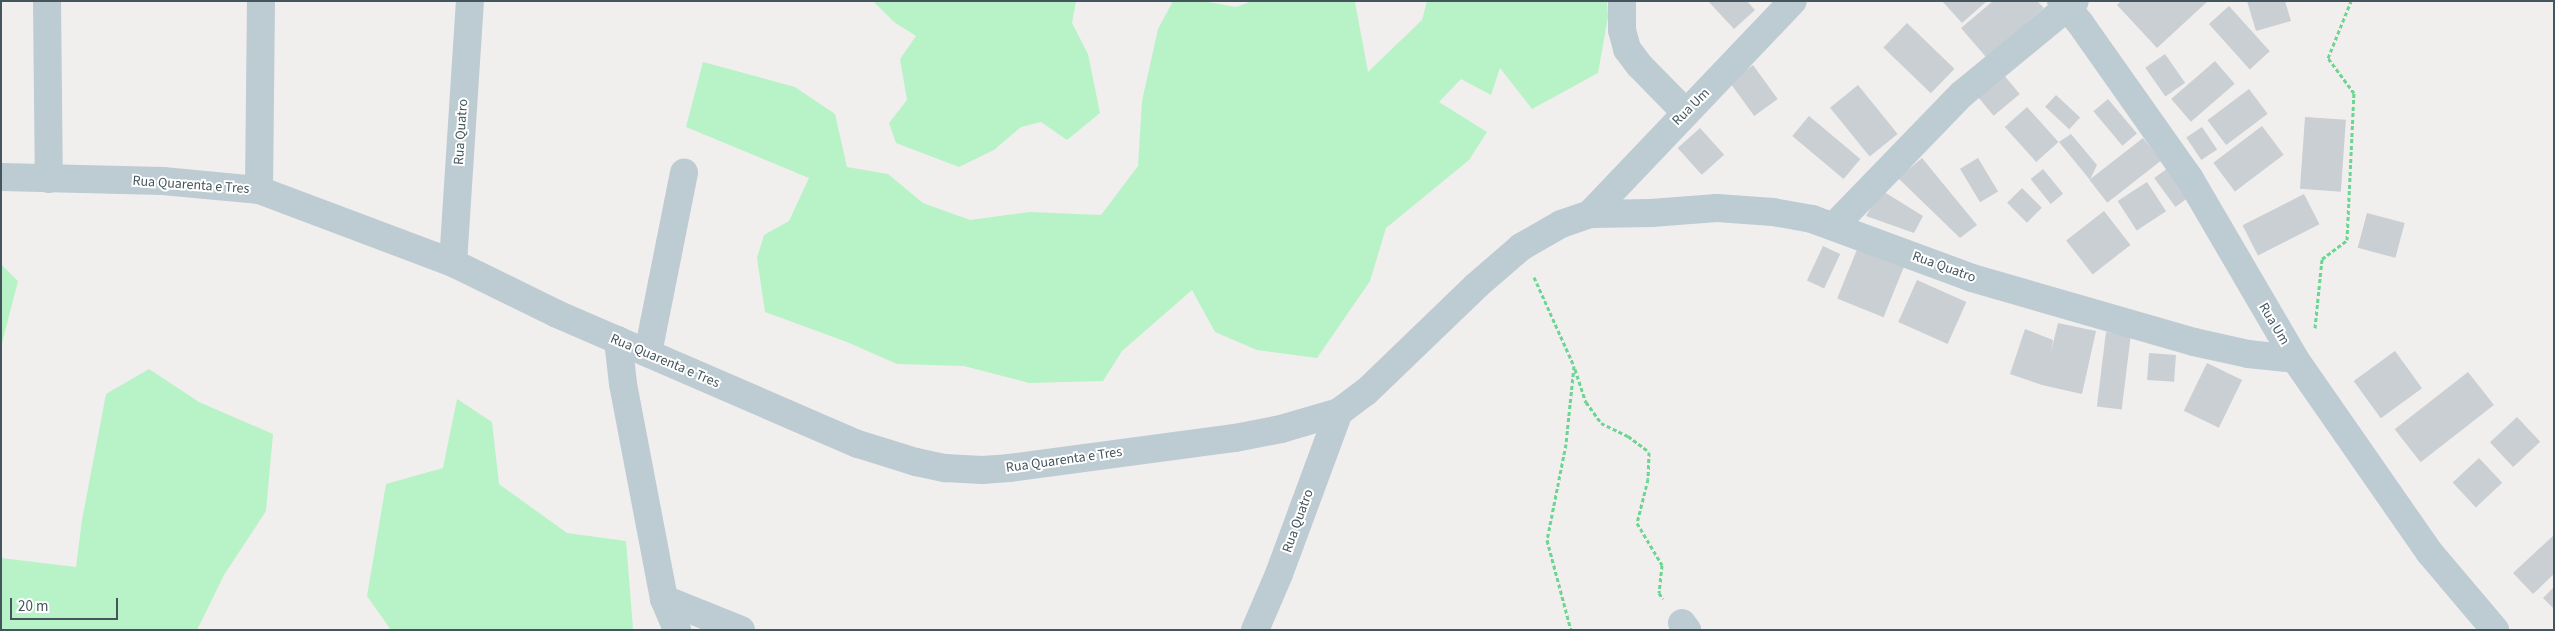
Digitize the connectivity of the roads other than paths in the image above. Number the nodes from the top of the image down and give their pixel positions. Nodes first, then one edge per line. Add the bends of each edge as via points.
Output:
1 (47, 1) edge
2 (260, 1) edge
3 (470, 1) edge
4 (1622, 1) edge
5 (1793, 1) edge
6 (2067, 4) edge
7 (1685, 112) junction
8 (684, 173) dead end
9 (1, 178) edge
10 (49, 179) junction
11 (259, 190) junction
12 (1590, 214) junction
13 (1834, 226) junction
14 (453, 263) junction
15 (618, 340) junction
16 (648, 353) junction
17 (2295, 359) junction
18 (1339, 412) junction
19 (664, 599) junction
20 (677, 630) edge
21 (741, 630) edge
22 (1255, 630) edge
23 (2495, 630) edge

1 - 10 street
2 - 11 street
3 - 14 street, Rua Quatro
4 - 7 street via 1622,30 1627,50
5 - 7 street, Rua Um
6 - 13 street via 1962,94
6 - 17 street, Rua Um via 2190,179
7 - 12 street, Rua Um
8 - 16 street
9 - 10 street, Rua Quarenta e Tres
10 - 11 street, Rua Quarenta e Tres via 163,181
11 - 14 street, Rua Quarenta e Tres
12 - 13 street, Rua Quatro via 1717,208 1773,212
12 - 18 street via 1562,224 1521,246 1366,392
13 - 17 street, Rua Quatro via 1972,278 2175,337 2248,354
14 - 15 street, Rua Quarenta e Tres
15 - 16 street, Rua Quarenta e Tres
15 - 19 street via 623,384
16 - 18 street, Rua Quarenta e Tres via 858,444 946,468 1009,468 1235,438
17 - 23 street, Rua Um via 2430,553
18 - 22 street, Rua Quatro
19 - 20 street
19 - 21 street

